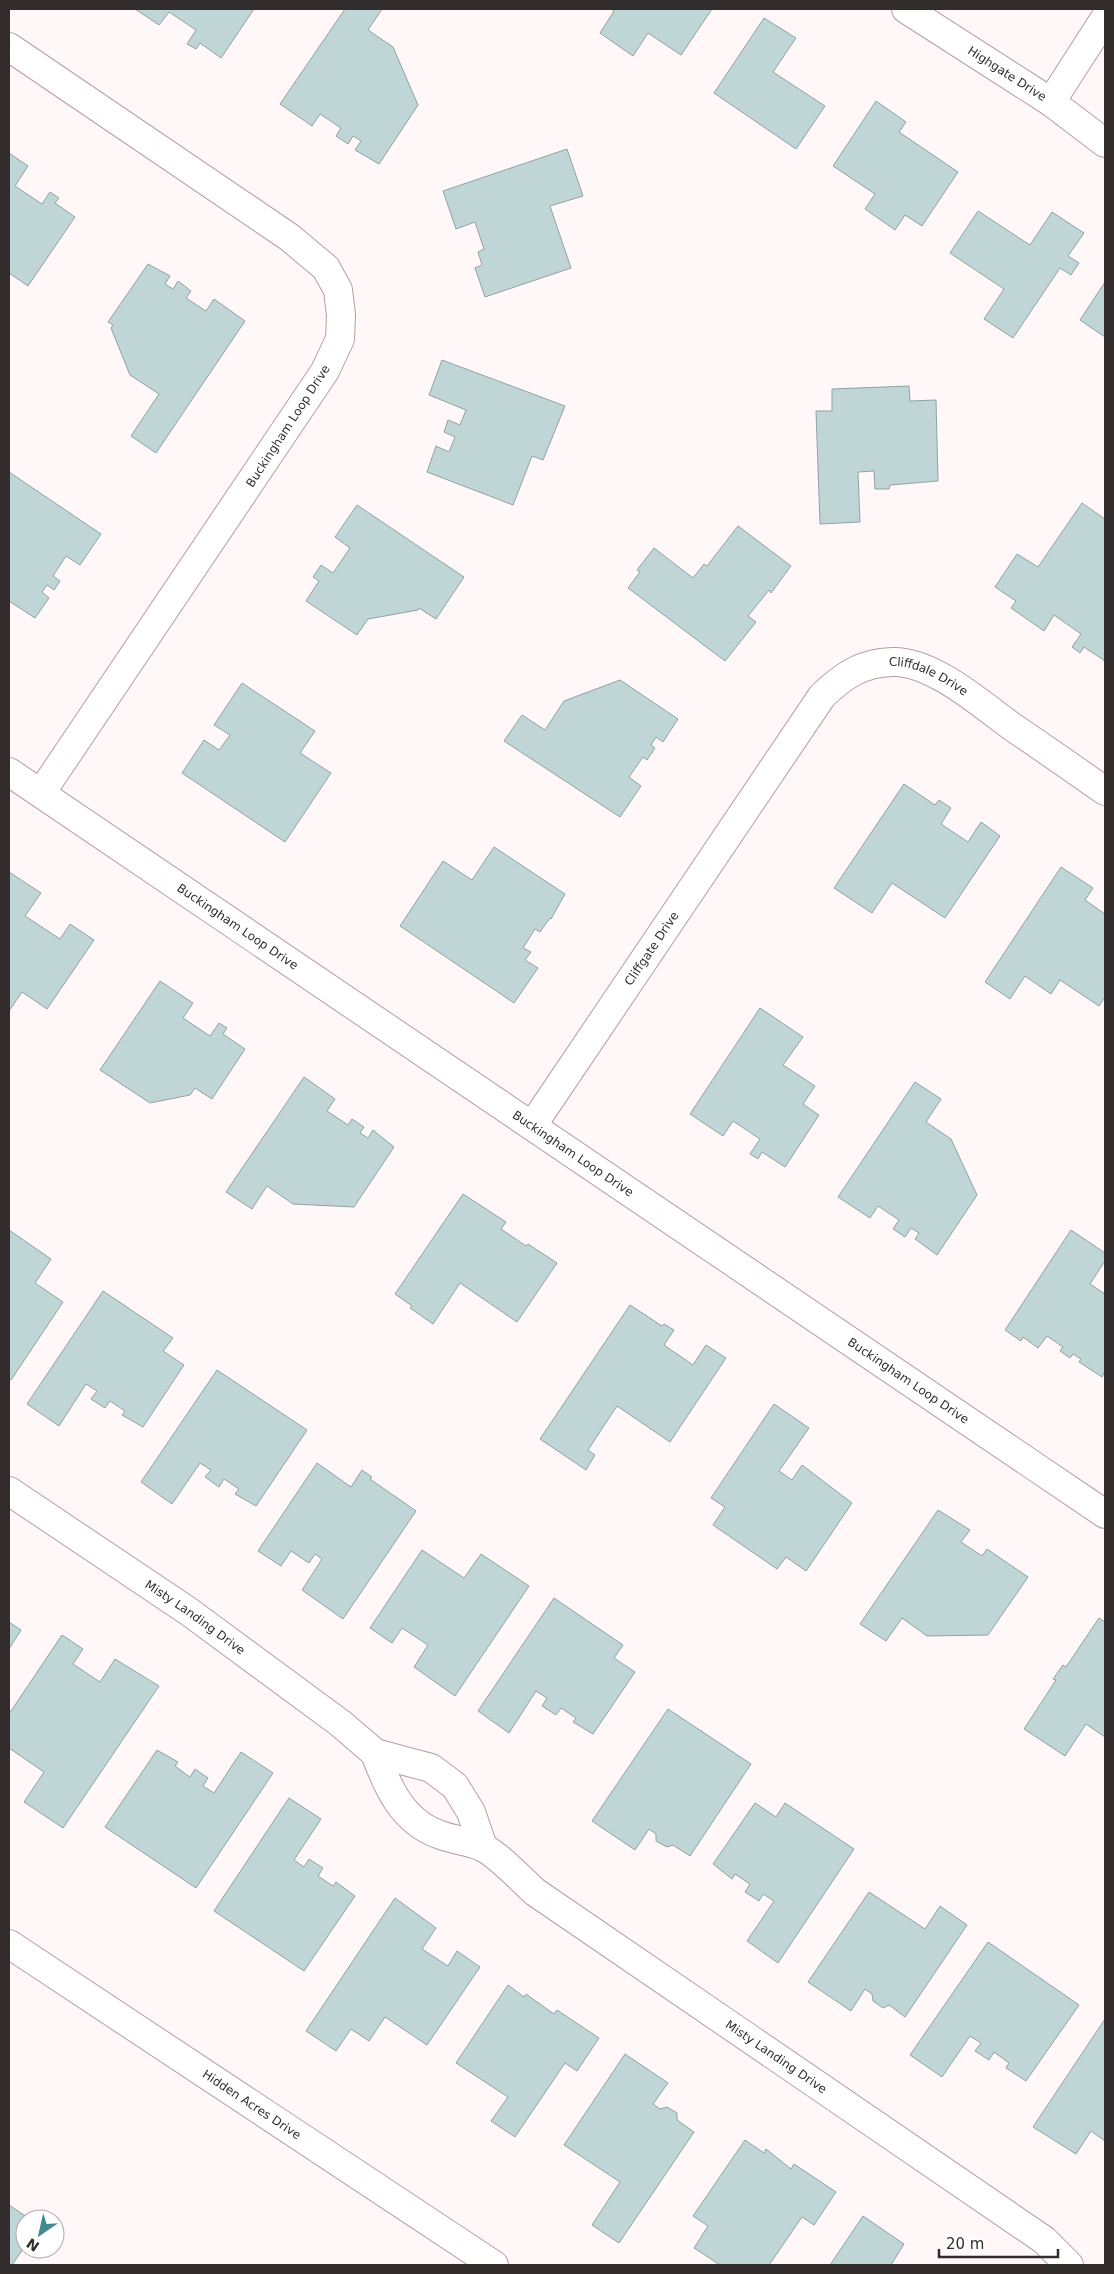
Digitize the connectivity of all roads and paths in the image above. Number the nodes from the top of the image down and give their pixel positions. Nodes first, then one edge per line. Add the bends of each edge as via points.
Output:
1 (906, 9) edge
2 (1105, 18) edge
3 (9, 46) edge
4 (1051, 102) junction
5 (1105, 143) edge
6 (9, 772) edge
7 (770, 772) joint
8 (1105, 791) edge
9 (41, 793) junction
10 (532, 1126) junction
11 (9, 1490) edge
12 (1105, 1514) edge
13 (375, 1753) junction
14 (484, 1847) junction
15 (9, 1944) edge
16 (494, 2265) edge
17 (1070, 2265) edge

1 - 4 street, Highgate Drive
2 - 4 street
3 - 9 street, Buckingham Loop Drive via 290,237 326,268 338,290 341,314 340,339 325,371
4 - 5 street, Highgate Drive
6 - 9 street, Buckingham Loop Drive
7 - 8 street, Cliffdale Drive via 822,696 842,677 866,666 893,662 920,668 950,683
7 - 10 street, Cliffgate Drive
9 - 10 street, Buckingham Loop Drive
10 - 12 street, Buckingham Loop Drive
11 - 13 street, Misty Landing Drive via 188,1611 340,1723
13 - 14 street via 386,1785 399,1806 413,1819 437,1834
13 - 14 street via 431,1768 455,1786 471,1812
14 - 17 street, Misty Landing Drive via 535,1892 1044,2240
15 - 16 street, Hidden Acres Drive

